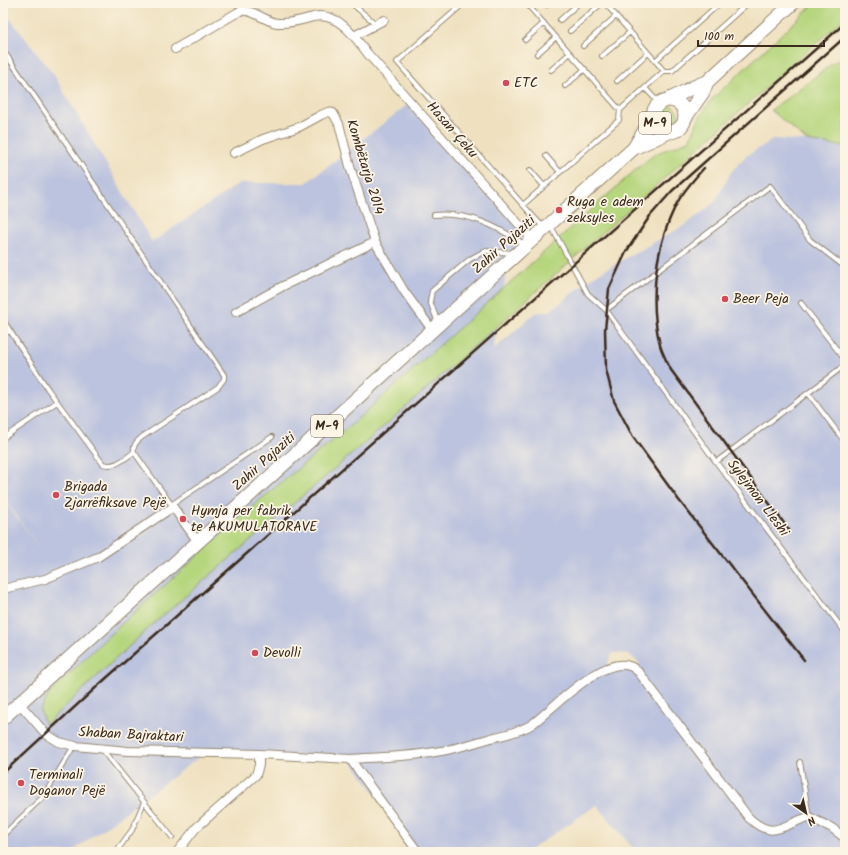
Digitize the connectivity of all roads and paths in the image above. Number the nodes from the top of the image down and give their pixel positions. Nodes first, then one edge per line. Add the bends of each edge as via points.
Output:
1 (351, 3) edge
2 (464, 3) edge
3 (526, 3) edge
4 (579, 3) edge
5 (603, 3) edge
6 (720, 3) edge
7 (739, 3) edge
8 (748, 3) edge
9 (793, 3) edge
10 (743, 7) junction
11 (616, 16) junction
12 (384, 20) dead end
13 (560, 20) dead end
14 (376, 24) junction
15 (544, 24) junction
16 (570, 31) dead end
17 (630, 32) junction
18 (354, 36) junction
19 (556, 38) junction
20 (525, 40) dead end
21 (583, 46) dead end
22 (175, 49) dead end
23 (3, 50) edge
24 (570, 53) junction
25 (648, 53) junction
26 (537, 54) dead end
27 (602, 56) dead end
28 (655, 61) junction
29 (585, 69) junction
30 (551, 70) dead end
31 (664, 71) junction
32 (617, 81) dead end
33 (707, 82) junction
34 (565, 86) dead end
35 (645, 88) junction
36 (663, 102) junction
37 (620, 110) junction
38 (653, 116) junction
39 (685, 118) junction
40 (668, 132) junction
41 (634, 148) junction
42 (234, 153) dead end
43 (546, 156) dead end
44 (530, 170) dead end
45 (560, 172) junction
46 (544, 186) junction
47 (523, 205) junction
48 (434, 215) dead end
49 (547, 227) junction
50 (375, 242) junction
51 (526, 246) junction
52 (845, 267) edge
53 (801, 303) dead end
54 (606, 310) junction
55 (236, 312) dead end
56 (3, 320) edge
57 (436, 328) junction
58 (9, 331) junction
59 (3, 335) edge
60 (845, 360) edge
61 (845, 365) edge
62 (808, 393) junction
63 (57, 402) junction
64 (272, 436) dead end
65 (3, 438) edge
66 (845, 442) edge
67 (134, 452) junction
68 (716, 462) junction
69 (172, 506) junction
70 (198, 542) junction
71 (3, 589) edge
72 (845, 632) edge
73 (20, 703) junction
74 (3, 718) edge
75 (75, 746) junction
76 (102, 748) junction
77 (259, 754) junction
78 (350, 759) junction
79 (800, 762) dead end
80 (144, 802) junction
81 (809, 817) junction
82 (3, 834) edge
83 (172, 837) dead end
84 (845, 838) edge
85 (116, 852) edge
86 (177, 852) edge
87 (418, 852) edge

1 - 14 lane
2 - 47 lane via 397,62
3 - 15 lane
4 - 13 lane
5 - 11 lane
5 - 16 lane
6 - 28 lane
7 - 10 lane
8 - 10 lane
9 - 33 main road, M-9
10 - 31 lane via 672,71
11 - 17 lane
11 - 21 lane
12 - 14 street
14 - 18 street
15 - 19 lane
15 - 20 lane
17 - 25 lane
17 - 27 lane
18 - 22 street, Hasan Çeku via 334,19 325,15 276,23 247,10 240,11
18 - 51 street, Hasan Çeku
19 - 24 lane
19 - 26 lane
23 - 67 lane via 224,375 218,387 136,442
24 - 29 lane
24 - 30 lane
25 - 28 lane
25 - 32 lane
28 - 31 lane
29 - 34 lane
29 - 37 lane
31 - 35 lane
33 - 36 main road, M-9 via 697,84
33 - 39 main road, M-9
35 - 36 lane
35 - 37 lane
36 - 38 main road, M-9 via 654,110
36 - 39 main road, M-9 via 673,100 681,105
37 - 45 lane via 619,120
38 - 40 main road, M-9 via 656,126
38 - 41 main road, Zahir Pajaziti / M-9
39 - 40 main road, M-9 via 681,126
40 - 41 main road, Zahir Pajaziti / M-9
41 - 49 main road, Zahir Pajaziti / M-9
42 - 50 street, Kombëtarja 2014 via 263,139 299,127 328,112 334,113
43 - 45 lane
44 - 46 lane
45 - 46 lane
46 - 47 lane
47 - 49 lane
48 - 51 lane via 464,215 508,234
49 - 51 main road, Zahir Pajaziti / M-9
49 - 54 lane via 588,294
50 - 55 street via 283,286
50 - 57 street, Kombëtarja 2014 via 404,291
51 - 57 main road, Zahir Pajaziti / M-9
51 - 57 lane via 485,251 445,278 432,291 430,302
52 - 54 lane via 810,240 770,186
53 - 60 lane
54 - 68 lane
56 - 58 lane
57 - 70 main road, Zahir Pajaziti / M-9
58 - 59 lane
58 - 63 lane
61 - 62 lane, Sylejmon Lleshi
62 - 66 lane
62 - 68 lane, Sylejmon Lleshi
63 - 65 lane
63 - 67 lane via 103,464 115,465
64 - 69 lane
67 - 69 lane
68 - 72 lane, Sylejmon Lleshi
69 - 70 street
69 - 71 street via 98,558 24,585
70 - 73 main road, Zahir Pajaziti / M-9
73 - 74 main road, Zahir Pajaziti / M-9
73 - 75 street, Shaban Bajraktari via 46,734 59,742
75 - 76 street, Shaban Bajraktari
75 - 82 lane via 43,797
76 - 77 street, Shaban Bajraktari via 128,751
76 - 80 lane
77 - 78 street, Shaban Bajraktari
77 - 86 street via 256,775 196,828
78 - 81 street, Shaban Bajraktari via 436,752 515,732 529,726 592,677 605,669 620,665 632,667 641,675 749,818 760,828 774,830
78 - 87 street
79 - 81 lane
80 - 83 lane
80 - 85 lane via 132,830
81 - 84 street via 832,828

